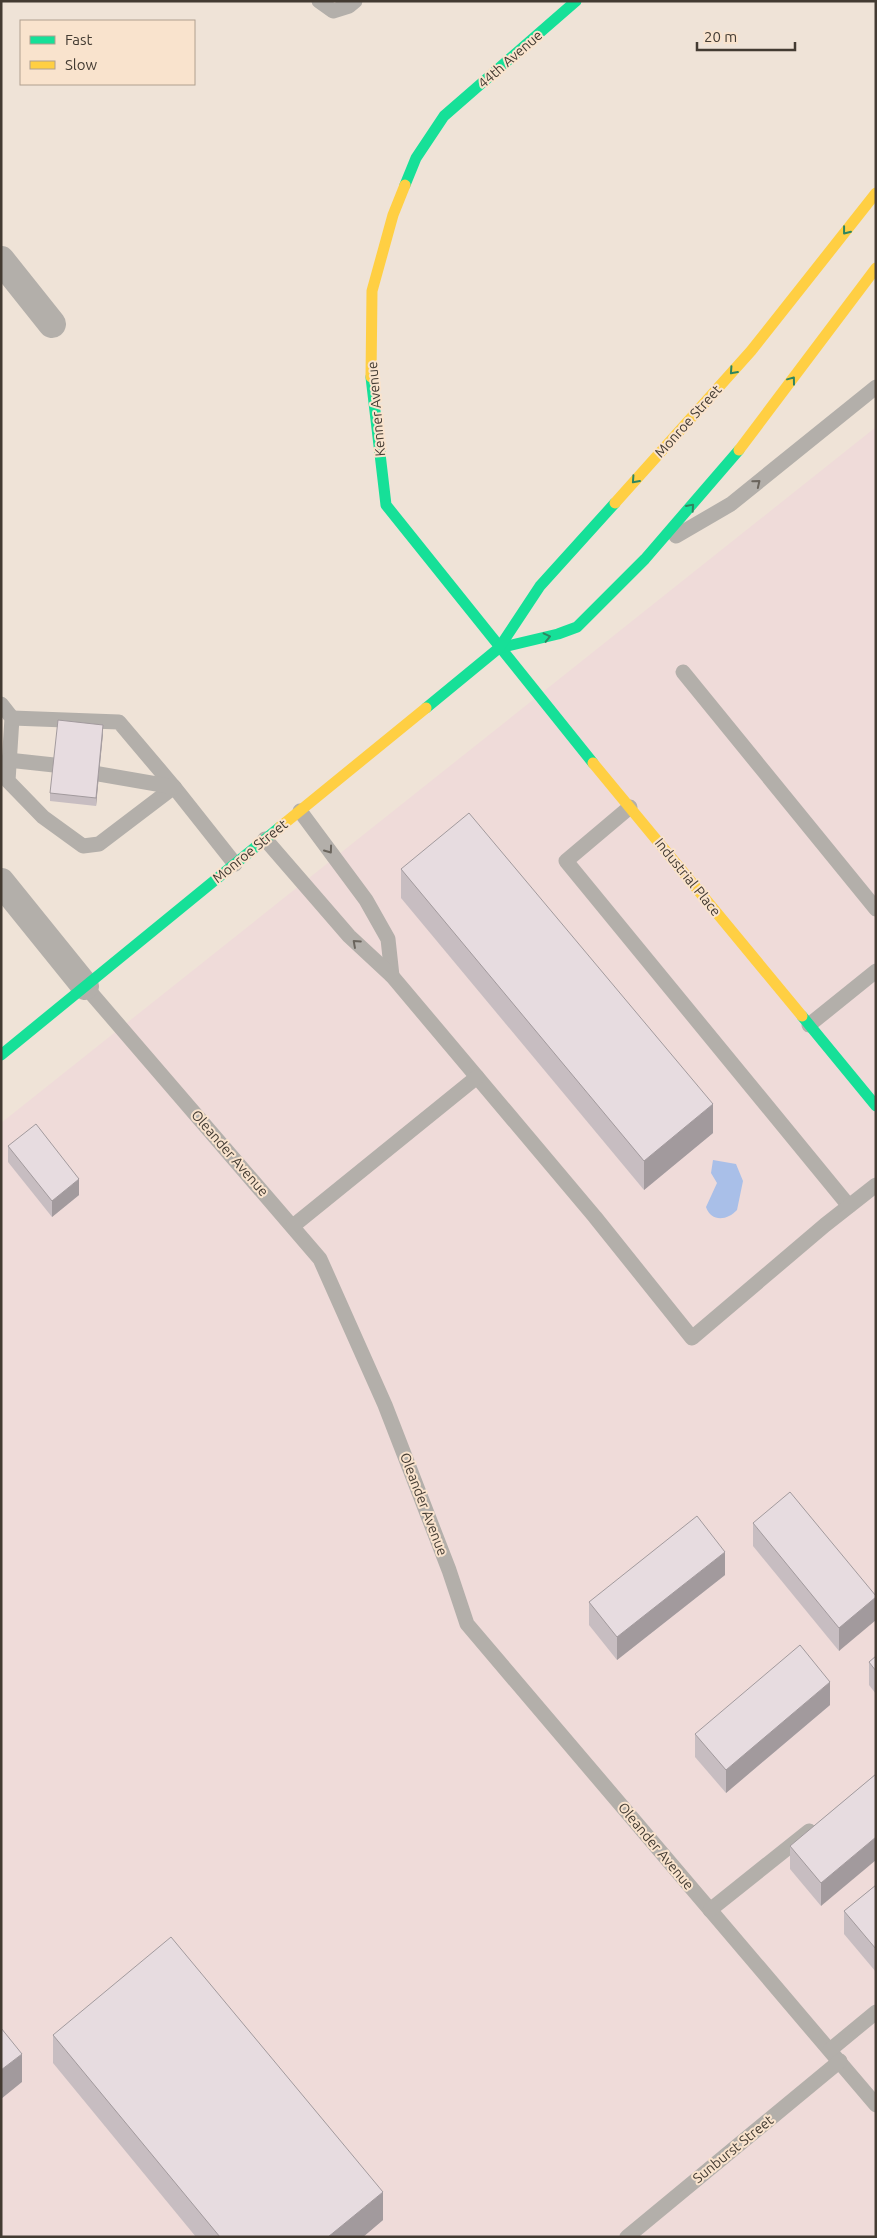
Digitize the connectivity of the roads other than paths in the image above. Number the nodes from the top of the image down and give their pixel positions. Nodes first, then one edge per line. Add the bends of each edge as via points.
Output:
1 (319, 1) edge
2 (355, 1) edge
3 (576, 1) edge
4 (444, 116) joint
5 (876, 193) edge
6 (1, 260) edge
7 (876, 268) edge
8 (52, 324) dead end
9 (876, 388) edge
10 (657, 546) junction
11 (499, 648) junction
12 (683, 672) dead end
13 (1, 704) edge
14 (12, 718) junction
15 (8, 760) junction
16 (54, 765) edge
17 (99, 774) edge
18 (5, 782) edge
19 (174, 786) junction
20 (630, 808) junction
21 (300, 811) junction
22 (265, 839) junction
23 (235, 864) junction
24 (1, 882) edge
25 (876, 909) edge
26 (876, 970) edge
27 (392, 976) junction
28 (86, 986) junction
29 (809, 1025) junction
30 (1, 1055) edge
31 (477, 1077) junction
32 (876, 1106) edge
33 (876, 1185) edge
34 (849, 1206) junction
35 (293, 1226) junction
36 (822, 1820) edge
37 (710, 1910) junction
38 (876, 2012) edge
39 (835, 2056) junction
40 (876, 2105) edge
41 (627, 2237) edge

1 - 2 lane via 333,11
3 - 4 main road, 44th Avenue
4 - 11 main road, Kenner Avenue via 416,158 393,214 372,291 372,383 386,505
5 -> 11 main road, Monroe Street via 751,351 540,586
6 - 8 street
10 -> 7 main road, Monroe Street via 725,468
10 -> 9 lane via 731,504
11 -> 10 main road, Monroe Street via 577,627
11 - 20 main road, Industrial Place
11 - 21 main road, Monroe Street
12 - 25 lane
13 - 14 lane
14 - 15 lane
14 - 19 lane via 119,722
15 - 16 lane
15 - 18 lane
17 - 19 lane
18 - 19 lane via 43,817 83,846 99,844
19 - 23 lane
20 - 29 main road, Industrial Place
20 - 34 lane via 566,861
21 - 22 main road, Monroe Street
21 -> 27 lane via 366,900 388,939
22 - 23 main road, Monroe Street
27 -> 22 lane via 349,936
23 - 28 main road, Monroe Street
24 - 28 street, Oleander Avenue
26 - 29 lane
27 - 31 lane
28 - 30 main road, Monroe Street
28 - 35 lane, Oleander Avenue
29 - 32 main road, Industrial Place
31 - 34 lane via 692,1338
31 - 35 lane
33 - 34 lane
35 - 37 lane, Oleander Avenue via 320,1259 381,1397 467,1624
36 - 37 lane
37 - 39 lane, Oleander Avenue
38 - 39 lane, Sunburst Street
39 - 40 lane, Oleander Avenue
39 - 41 lane, Sunburst Street

